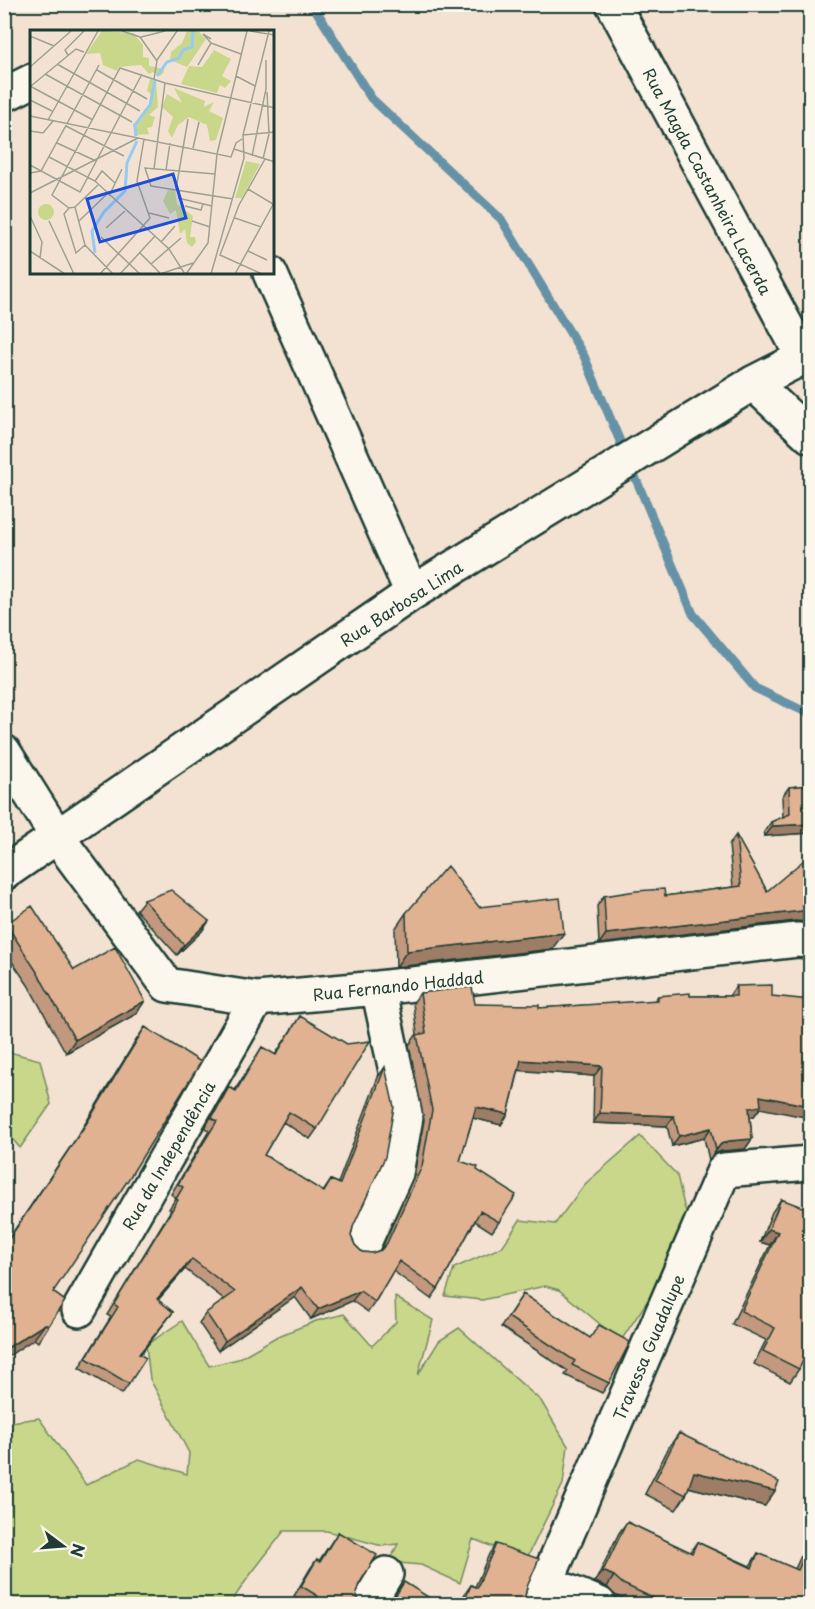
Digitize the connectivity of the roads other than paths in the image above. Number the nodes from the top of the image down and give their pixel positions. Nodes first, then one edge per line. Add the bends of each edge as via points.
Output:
1 (613, 4) edge
2 (30, 82) edge
3 (4, 95) edge
4 (270, 274) edge
5 (807, 356) edge
6 (753, 383) junction
7 (810, 436) edge
8 (411, 593) junction
9 (4, 752) edge
10 (58, 838) junction
11 (4, 873) edge
12 (810, 941) edge
13 (378, 988) junction
14 (257, 999) junction
15 (810, 1163) edge
16 (363, 1245) dead end
17 (79, 1310) dead end
18 (386, 1574) dead end
19 (542, 1594) edge
20 (368, 1605) edge
21 (598, 1605) edge

1 - 5 street, Rua Magda Castanheira Lacerda
2 - 3 street
4 - 8 street
5 - 6 street, Rua Barbosa Lima
6 - 7 street
6 - 8 street, Rua Barbosa Lima
8 - 10 street, Rua Barbosa Lima
9 - 10 street, Rua Fernando Haddad
10 - 11 street, Rua Barbosa Lima
10 - 14 street, Rua Fernando Haddad via 167,985
12 - 13 street, Rua Fernando Haddad
13 - 14 street, Rua Fernando Haddad
13 - 16 street via 406,1117 396,1173
14 - 17 street, Rua da Independência
15 - 19 street, Travessa Guadalupe via 724,1170
18 - 20 street
19 - 21 street

